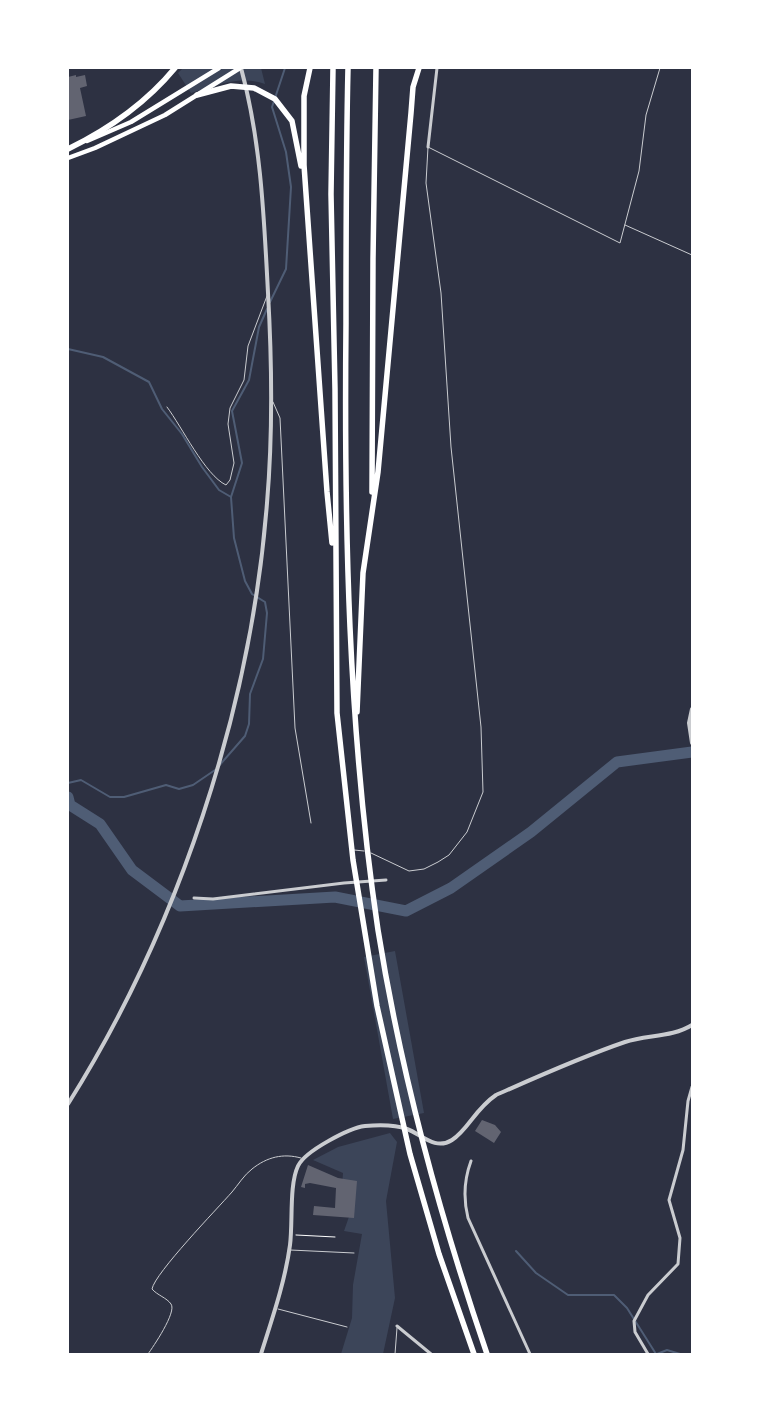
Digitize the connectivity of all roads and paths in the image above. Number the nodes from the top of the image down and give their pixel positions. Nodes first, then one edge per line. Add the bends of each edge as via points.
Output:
1 (175, 68) edge
2 (219, 68) edge
3 (241, 68) edge
4 (310, 68) edge
5 (333, 68) edge
6 (348, 68) edge
7 (376, 68) edge
8 (419, 68) edge
9 (437, 68) edge
10 (660, 68) edge
11 (197, 95) junction
12 (428, 147) junction
13 (68, 149) edge
14 (68, 158) edge
15 (307, 200) junction
16 (625, 225) junction
17 (692, 255) edge
18 (268, 293) junction
19 (272, 400) junction
20 (167, 407) dead end
21 (372, 517) junction
22 (336, 572) junction
23 (692, 709) edge
24 (356, 727) junction
25 (692, 743) edge
26 (311, 824) dead end
27 (348, 849) dead end
28 (386, 880) dead end
29 (194, 898) dead end
30 (692, 1025) edge
31 (692, 1087) edge
32 (68, 1104) edge
33 (303, 1159) junction
34 (472, 1161) dead end
35 (291, 1234) junction
36 (335, 1237) dead end
37 (289, 1250) junction
38 (354, 1253) dead end
39 (275, 1309) junction
40 (347, 1326) dead end
41 (397, 1326) joint
42 (148, 1354) edge
43 (261, 1354) edge
44 (394, 1354) edge
45 (431, 1354) edge
46 (474, 1354) edge
47 (487, 1354) edge
48 (530, 1354) edge
49 (648, 1354) edge

1 - 13 highway via 134,108
2 - 13 main road via 131,122
3 - 11 main road
3 - 18 street via 260,164
4 - 15 highway via 303,105
5 - 22 highway via 331,194
6 - 24 highway via 345,498 349,639
7 - 21 highway
8 - 21 highway via 412,95
9 - 12 street
10 - 16 lane via 646,115 639,171
11 - 14 main road via 132,131
11 - 15 highway via 231,86 254,88 275,99 292,120
12 - 16 lane via 620,243
12 - 27 lane via 426,183 440,293 451,447 482,727 483,792 467,832 458,844 449,854 424,869 410,871 371,853
15 - 22 highway via 327,492
16 - 17 lane
18 - 19 street
18 - 20 lane via 248,346 244,380 230,408 228,424 234,463 226,485 212,475
19 - 26 lane via 280,418 295,728
19 - 32 street via 267,506 258,584 226,738 166,911 125,1002
21 - 24 highway via 363,573
22 - 46 highway via 337,713 353,860 378,1006 410,1154 439,1254
23 - 25 street via 689,723
24 - 47 highway via 379,931 412,1097 458,1270
28 - 29 street via 213,899
30 - 33 street via 596,1052 496,1095 484,1103 457,1137 449,1142 438,1144 406,1128 363,1126 350,1130
31 - 49 street via 683,1150 669,1200 680,1238 678,1264 648,1295 634,1321 635,1332
33 - 35 street via 296,1174
33 - 42 lane via 284,1155 274,1157 250,1170 166,1266 152,1289 172,1308
34 - 48 street via 465,1188 468,1218
35 - 36 path
35 - 37 street
37 - 38 lane
37 - 39 street
39 - 40 lane
39 - 43 street
41 - 44 lane
41 - 45 street

